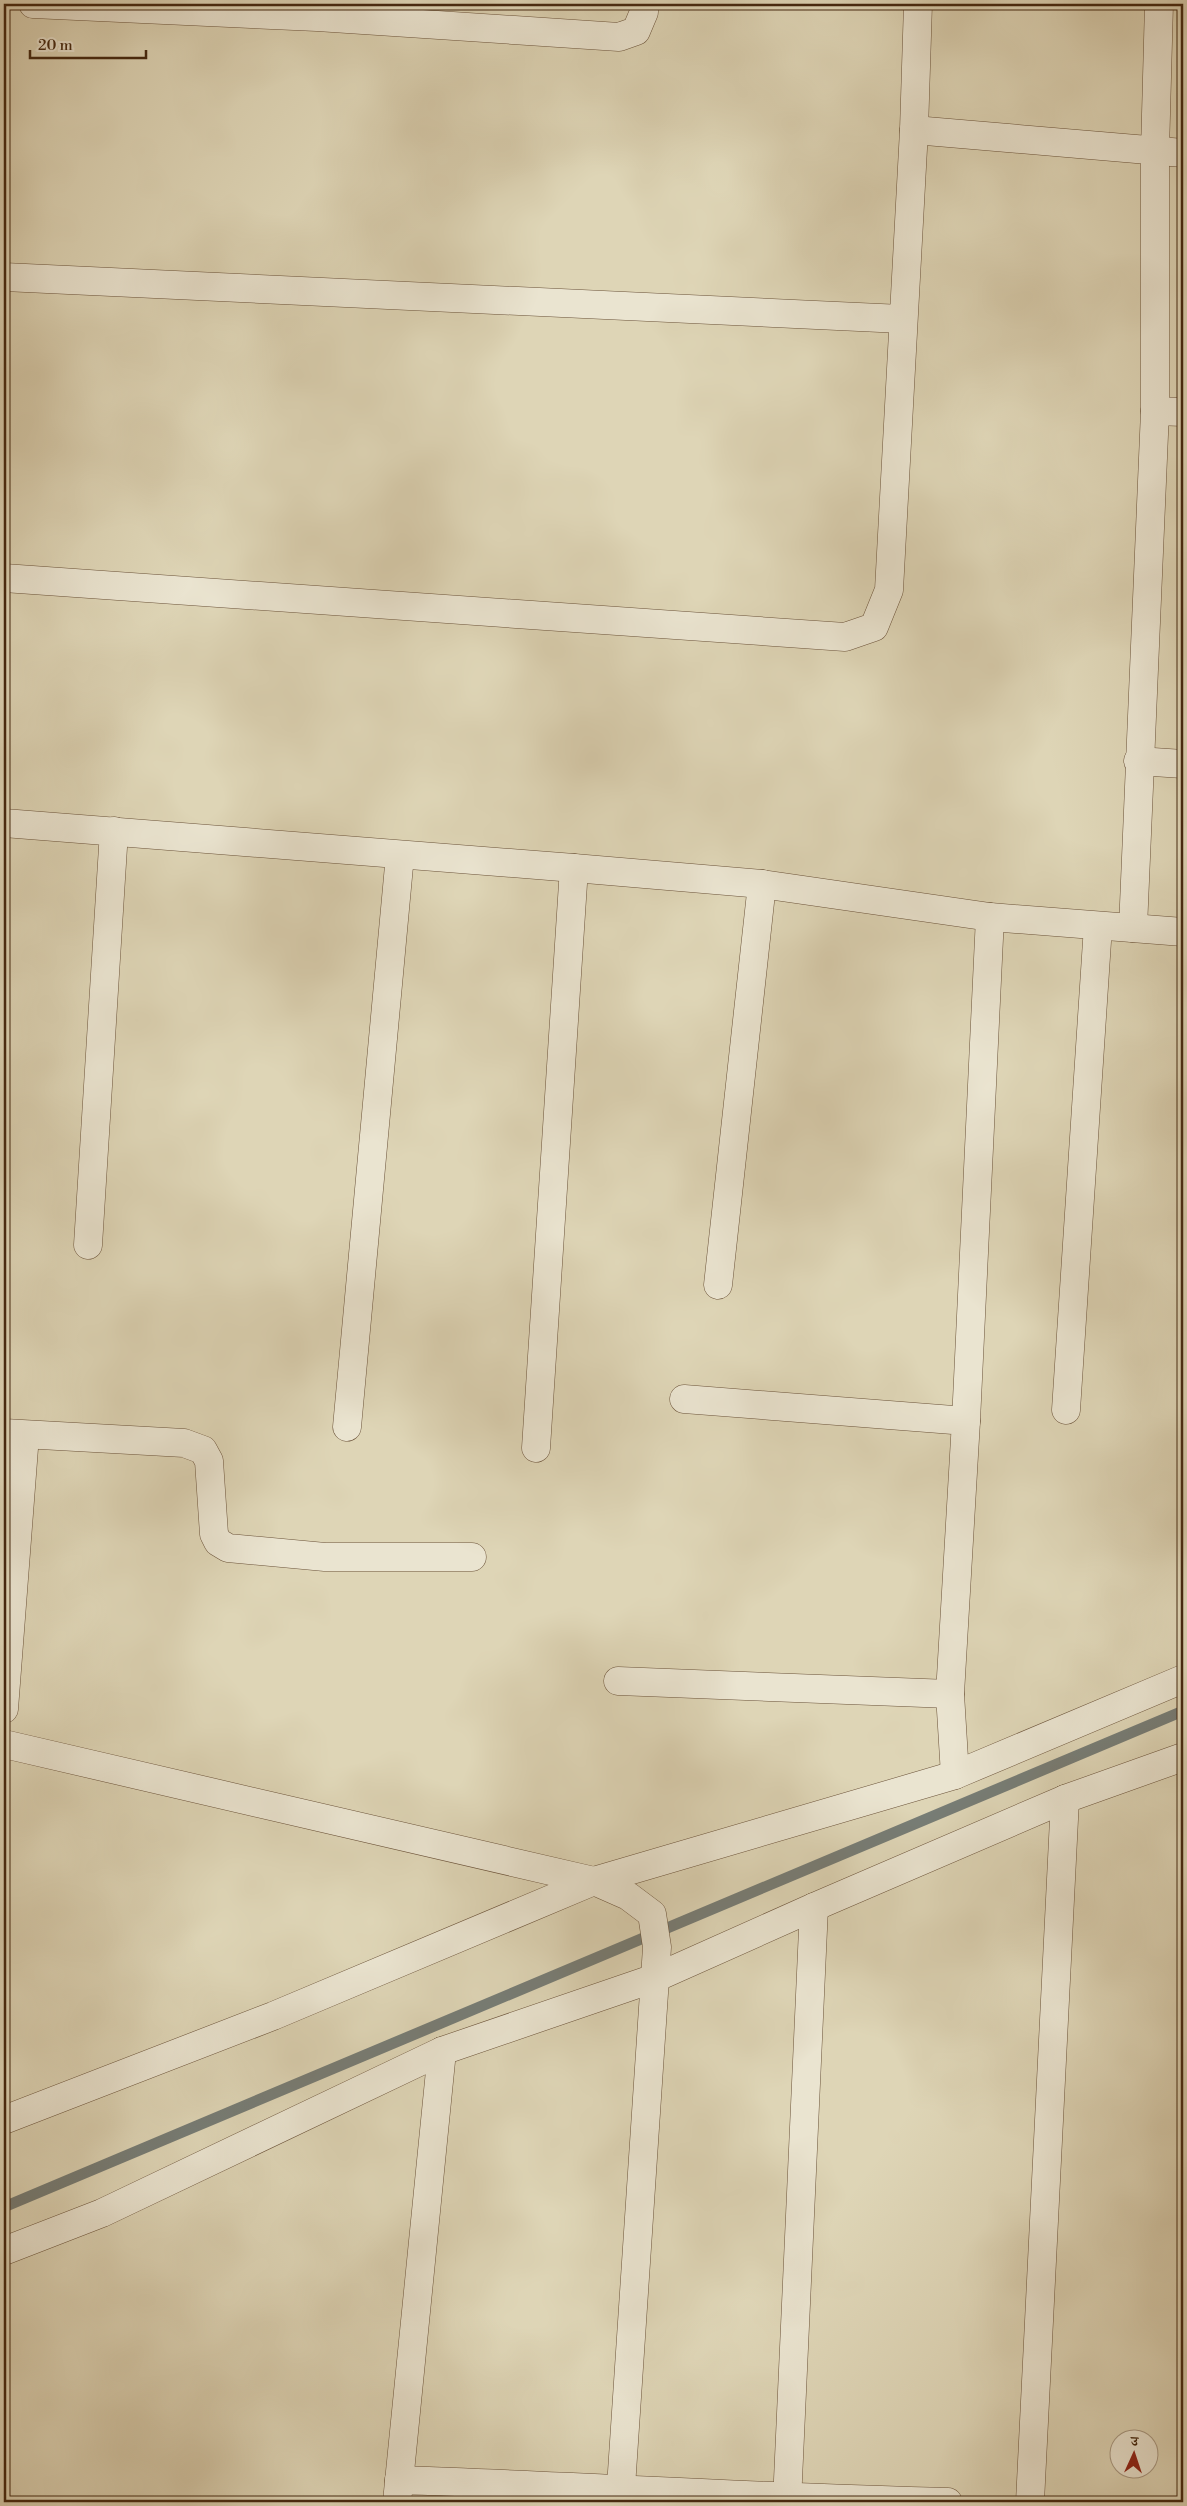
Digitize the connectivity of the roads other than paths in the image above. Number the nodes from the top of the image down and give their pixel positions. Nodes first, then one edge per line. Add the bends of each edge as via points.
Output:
1 (33, 4) edge
2 (644, 4) edge
3 (918, 4) edge
4 (1159, 4) edge
5 (317, 10) edge
6 (914, 130) junction
7 (1155, 151) junction
8 (1183, 154) edge
9 (4, 277) edge
10 (902, 319) junction
11 (1155, 411) junction
12 (1183, 412) edge
13 (4, 578) edge
14 (1138, 762) junction
15 (1183, 764) edge
16 (4, 824) edge
17 (114, 831) junction
18 (400, 855) junction
19 (574, 868) junction
20 (762, 884) junction
21 (990, 917) junction
22 (1098, 926) junction
23 (1133, 928) junction
24 (1183, 932) edge
25 (88, 1245) dead end
26 (718, 1285) dead end
27 (684, 1399) dead end
28 (1066, 1410) dead end
29 (966, 1421) junction
30 (347, 1427) dead end
31 (14, 1434) edge
32 (536, 1448) dead end
33 (472, 1557) dead end
34 (1183, 1679) edge
35 (618, 1681) dead end
36 (950, 1694) junction
37 (4, 1710) edge
38 (4, 1744) edge
39 (1183, 1757) edge
40 (955, 1775) junction
41 (1065, 1799) junction
42 (594, 1881) junction
43 (814, 1906) junction
44 (655, 1978) junction
45 (442, 2051) junction
46 (4, 2120) edge
47 (4, 2251) edge
48 (398, 2491) edge
49 (621, 2495) edge
50 (787, 2500) edge
51 (948, 2502) edge
52 (1030, 2502) edge

1 - 5 street
2 - 5 street via 636,31 619,37
3 - 6 street
4 - 7 street
6 - 7 street
6 - 10 street
7 - 8 street
7 - 11 street
9 - 10 street
10 - 13 street via 889,590 874,627 845,637
11 - 12 street
11 - 14 street
14 - 15 street
14 - 23 street
16 - 17 street
17 - 18 street
17 - 25 street
18 - 19 street
18 - 30 street
19 - 20 street
19 - 32 street
20 - 21 street
20 - 26 street
21 - 22 street
21 - 29 street
22 - 23 street
22 - 28 street
23 - 24 street
27 - 29 street
29 - 36 street
31 - 33 street via 184,1443 204,1450 209,1461 214,1534 218,1542 228,1548 325,1557
31 - 37 street
34 - 40 street
35 - 36 street
36 - 40 street
38 - 42 street
39 - 41 street
40 - 42 street
41 - 43 street
41 - 52 street
42 - 44 street via 628,1896 652,1914 657,1946
42 - 46 street via 273,2016
43 - 44 street
43 - 50 street
44 - 45 street
44 - 49 street
45 - 47 street via 102,2213
45 - 48 street
48 - 49 street
49 - 50 street
50 - 51 street

